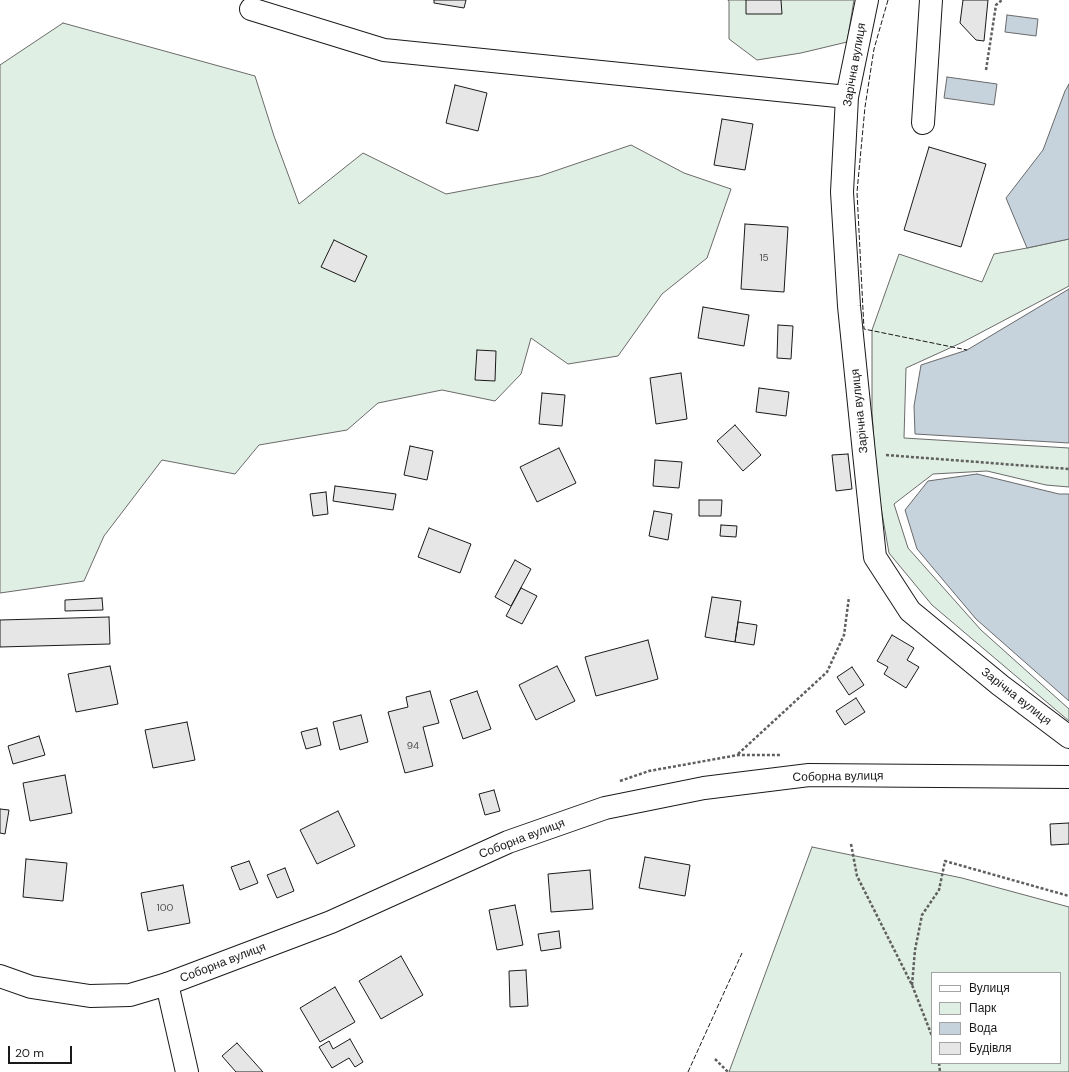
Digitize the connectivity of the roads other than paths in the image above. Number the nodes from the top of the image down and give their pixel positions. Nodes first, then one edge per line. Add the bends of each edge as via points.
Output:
1 (867, 0) edge
2 (931, 0) edge
3 (251, 9) dead end
4 (848, 97) junction
5 (923, 123) dead end
6 (1069, 737) edge
7 (1069, 778) edge
8 (0, 976) edge
9 (167, 984) junction
10 (187, 1072) edge

1 - 4 street, Зарічна вулиця
2 - 5 street
3 - 4 street via 384,50
4 - 6 street, Зарічна вулиця via 842,192 850,306 875,557 910,611 1000,685
7 - 9 street, Соборна вулиця via 809,776 704,788 605,808 508,842 331,922
8 - 9 street, Соборна вулиця via 31,987 90,996 130,995
9 - 10 street

